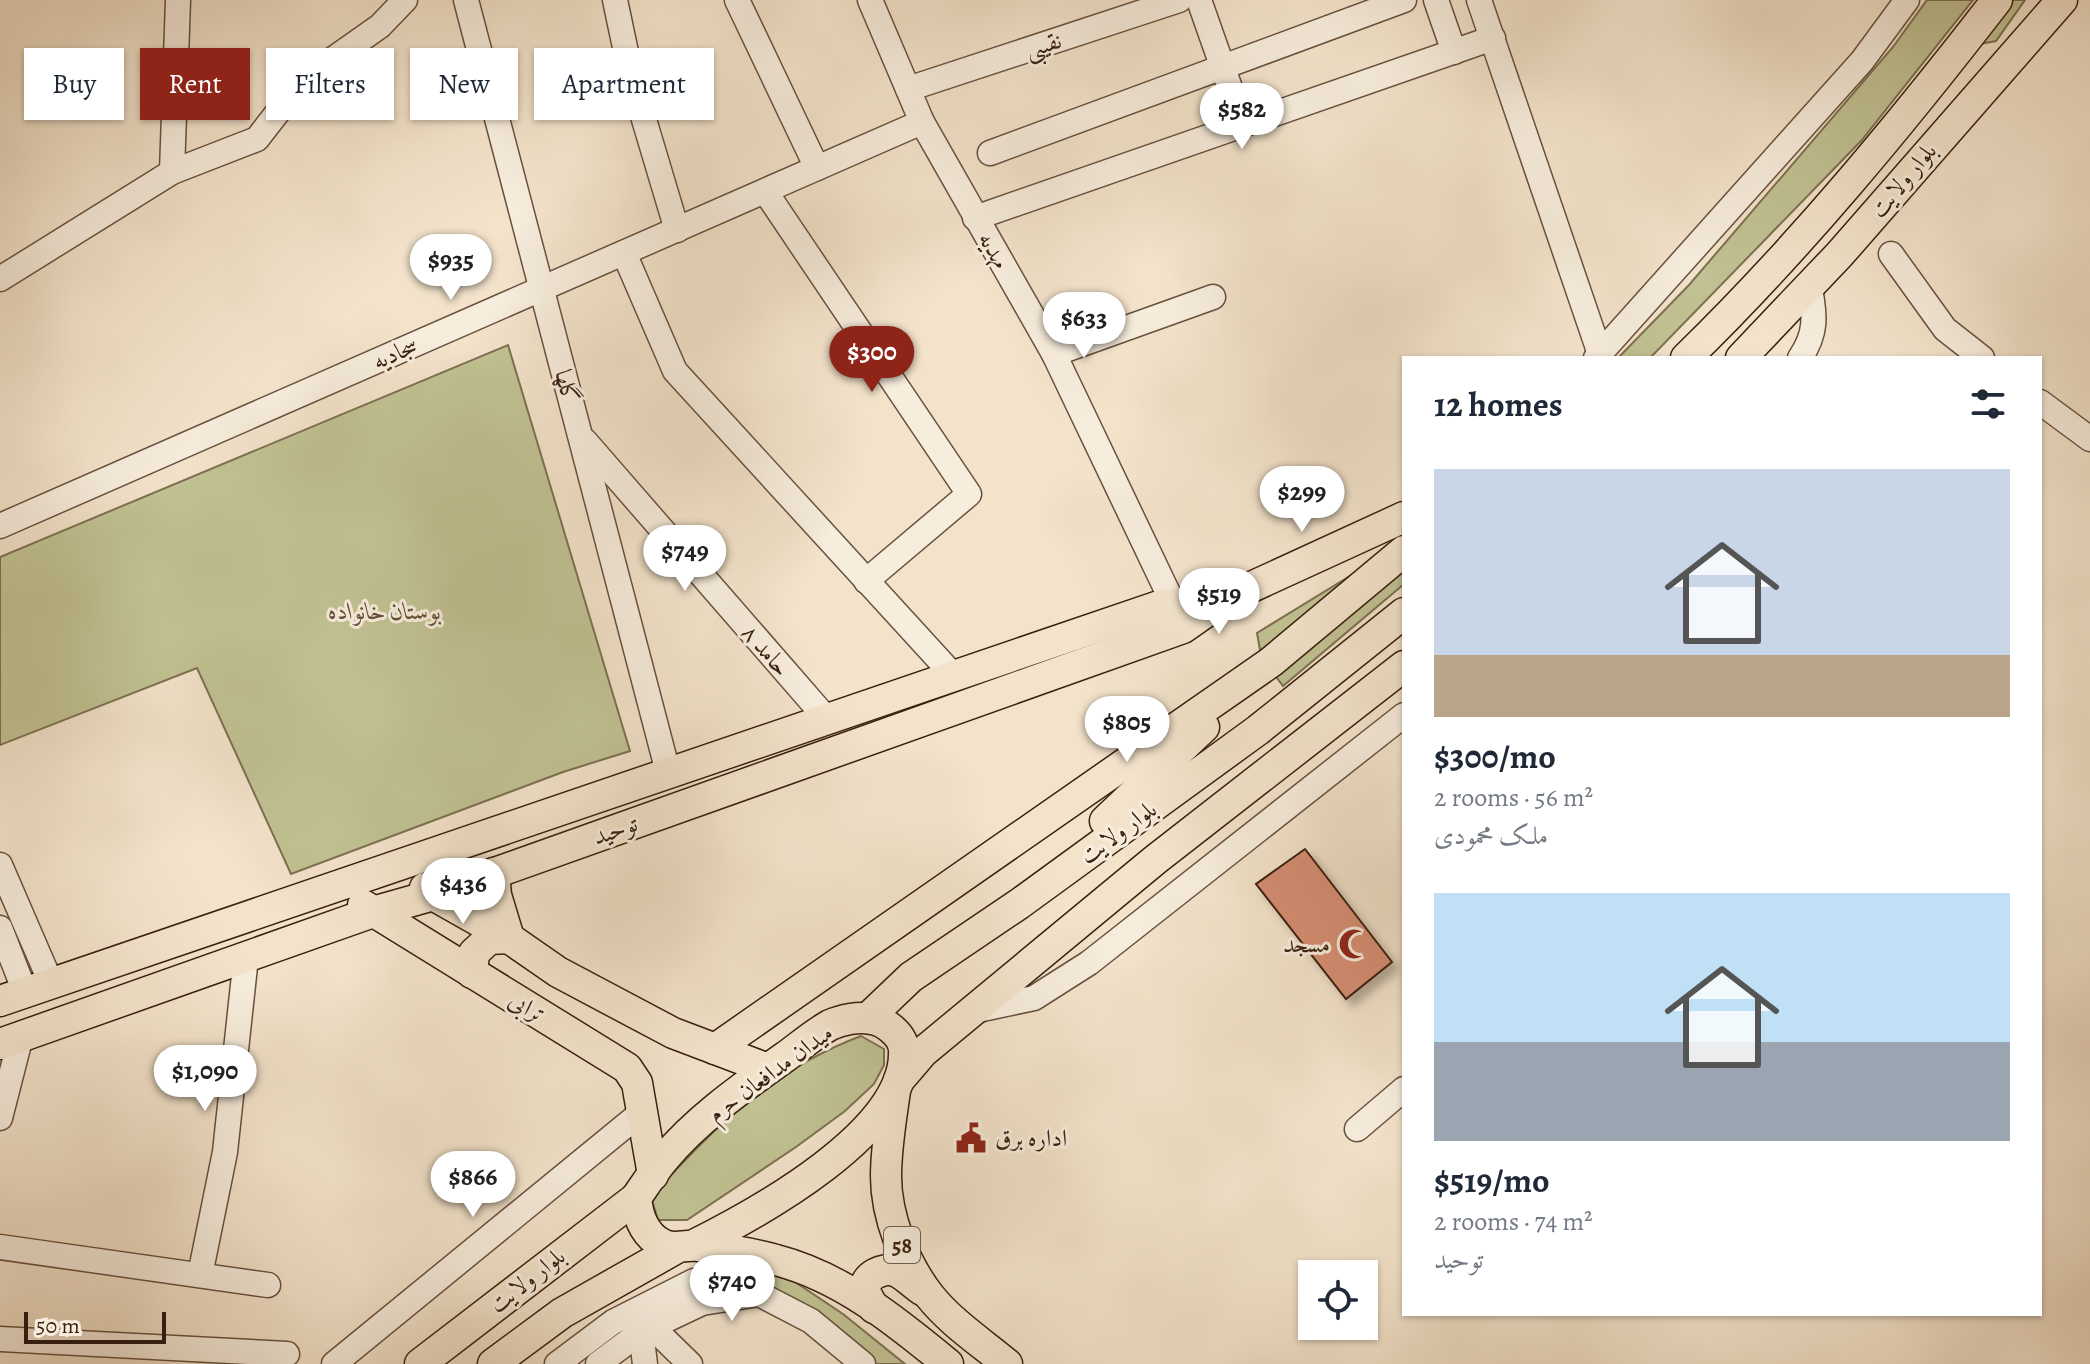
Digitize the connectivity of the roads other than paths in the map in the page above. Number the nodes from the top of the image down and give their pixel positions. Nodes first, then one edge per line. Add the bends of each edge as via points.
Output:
1 (178, 0) edge
2 (405, 0) edge
3 (466, 0) edge
4 (615, 0) edge
5 (737, 0) edge
6 (870, 0) edge
7 (1179, 0) edge
8 (1199, 0) edge
9 (1404, 0) edge
10 (1436, 0) edge
11 (1479, 0) edge
12 (1892, 0) edge
13 (1907, 0) edge
14 (1997, 0) edge
15 (2062, 0) edge
16 (1493, 38) junction
17 (1454, 52) junction
18 (1862, 61) junction
19 (1224, 67) junction
20 (908, 89) junction
21 (922, 122) junction
22 (1243, 125) junction
23 (990, 153) dead end
24 (817, 168) junction
25 (172, 172) junction
26 (765, 191) junction
27 (975, 218) junction
28 (677, 230) junction
29 (624, 253) junction
30 (1891, 254) dead end
31 (0, 279) edge
32 (1810, 288) junction
33 (542, 289) junction
34 (1213, 297) dead end
35 (1054, 354) junction
36 (1598, 356) edge
37 (1688, 356) edge
38 (1743, 356) edge
39 (1801, 356) edge
40 (1979, 356) edge
41 (2042, 403) edge
42 (581, 436) junction
43 (2090, 439) edge
44 (1402, 518) edge
45 (0, 526) edge
46 (1402, 553) edge
47 (866, 581) junction
48 (1178, 615) junction
49 (1402, 615) edge
50 (1271, 662) junction
51 (1402, 668) edge
52 (953, 675) junction
53 (1402, 717) edge
54 (826, 718) junction
55 (668, 772) junction
56 (400, 864) junction
57 (0, 865) edge
58 (494, 873) junction
59 (335, 886) junction
60 (433, 895) junction
61 (1019, 904) junction
62 (373, 912) junction
63 (0, 928) edge
64 (509, 938) junction
65 (246, 957) junction
66 (472, 973) junction
67 (28, 991) edge
68 (973, 1011) junction
69 (868, 1018) junction
70 (11, 1040) edge
71 (715, 1049) junction
72 (768, 1069) junction
73 (896, 1084) junction
74 (1402, 1091) edge
75 (642, 1112) junction
76 (0, 1118) edge
77 (1357, 1129) dead end
78 (644, 1187) junction
79 (0, 1247) edge
80 (684, 1247) junction
81 (200, 1275) junction
82 (268, 1285) dead end
83 (698, 1292) junction
84 (930, 1296) junction
85 (874, 1308) junction
86 (646, 1329) junction
87 (0, 1339) edge
88 (287, 1354) dead end
89 (334, 1364) edge
90 (420, 1364) edge
91 (493, 1364) edge
92 (557, 1364) edge
93 (598, 1364) edge
94 (645, 1364) edge
95 (690, 1364) edge
96 (863, 1364) edge
97 (948, 1364) edge
98 (1007, 1364) edge

1 - 25 street
2 - 25 street via 380,26 302,81 257,139
3 - 33 street, گلها
4 - 28 street via 631,76
5 - 24 street
6 - 20 street, مهدیه
7 - 20 street, نقیبی
8 - 19 street
9 - 19 street
10 - 17 street
11 - 16 street
12 - 18 street
13 - 18 street
14 - 37 main road, بلوار ولایت via 1928,90
15 - 32 main road, بلوار ولایت
16 - 17 street
16 - 36 street
17 - 22 street
18 - 36 street
19 - 22 street
19 - 23 street
20 - 21 street, مهدیه
21 - 24 street, سجادیه
21 - 27 street, مهدیه
22 - 27 street
24 - 26 street, سجادیه
25 - 31 street
26 - 28 street, سجادیه
26 - 47 street via 969,494
27 - 35 street, مهدیه
28 - 29 street, سجادیه
29 - 33 street, سجادیه
29 - 47 street via 675,371
30 - 40 street via 1945,329
32 - 38 main road, بلوار ولایت
32 - 39 street via 1815,319
33 - 42 street, گلها
33 - 45 street, سجادیه
34 - 35 street
35 - 48 street, مهدیه
41 - 43 street
42 - 54 street, حامد ۸
42 - 55 street, گلها
44 - 48 main road, توحید via 1223,600
46 - 50 main road
47 - 52 street
48 - 52 main road, توحید
48 - 58 main road, توحید
49 - 61 main road, بلوار ولایت via 1258,730
50 - 61 main road
50 - 71 main road
51 - 68 main road, بلوار ولایت via 1155,860
52 - 54 main road, توحید
53 - 68 street via 1089,963 1034,998
54 - 55 main road, توحید
55 - 56 main road, توحید
56 - 59 main road, توحید
56 - 60 main road, ترابی
57 - 67 street
58 - 60 main road, توحید
58 - 64 main road
59 - 62 main road, ترابی
59 - 67 main road, توحید
60 - 62 main road, توحید
60 - 64 main road, ترابی
61 - 69 main road, بلوار ولایت via 911,977
62 - 65 main road, توحید
62 - 66 main road, ترابی
63 - 67 street
64 - 66 main road via 489,939 474,953
64 - 71 main road, ترابی via 558,972 673,1033
65 - 70 main road, توحید
65 - 81 street via 225,1152
66 - 75 main road, ترابی via 627,1068 637,1083
67 - 70 main road
68 - 73 main road, بلوار ولایت via 923,1052
69 - 72 main road, میدان مدافعان حرم via 831,1024
69 - 73 main road via 882,1021 903,1044
70 - 76 street
71 - 72 main road, ترابی
72 - 78 main road, میدان مدافعان حرم via 709,1115 664,1158
73 - 80 main road via 868,1125 823,1166 769,1205
73 - 84 main road, 58 via 886,1179 891,1211 905,1256
74 - 77 street
75 - 78 main road, ترابی
75 - 89 street
78 - 80 main road via 638,1218 660,1243
78 - 90 main road, بلوار ولایت
79 - 81 street
80 - 83 street
80 - 85 main road via 775,1259 822,1275
80 - 91 main road, بلوار ولایت via 562,1313
81 - 82 street
83 - 86 street
83 - 92 street via 613,1322
83 - 96 street via 759,1294 811,1321
84 - 85 main road via 894,1271 882,1270 866,1284
84 - 98 main road, 58
85 - 97 main road
86 - 93 street
86 - 94 street
86 - 95 street
87 - 88 street

